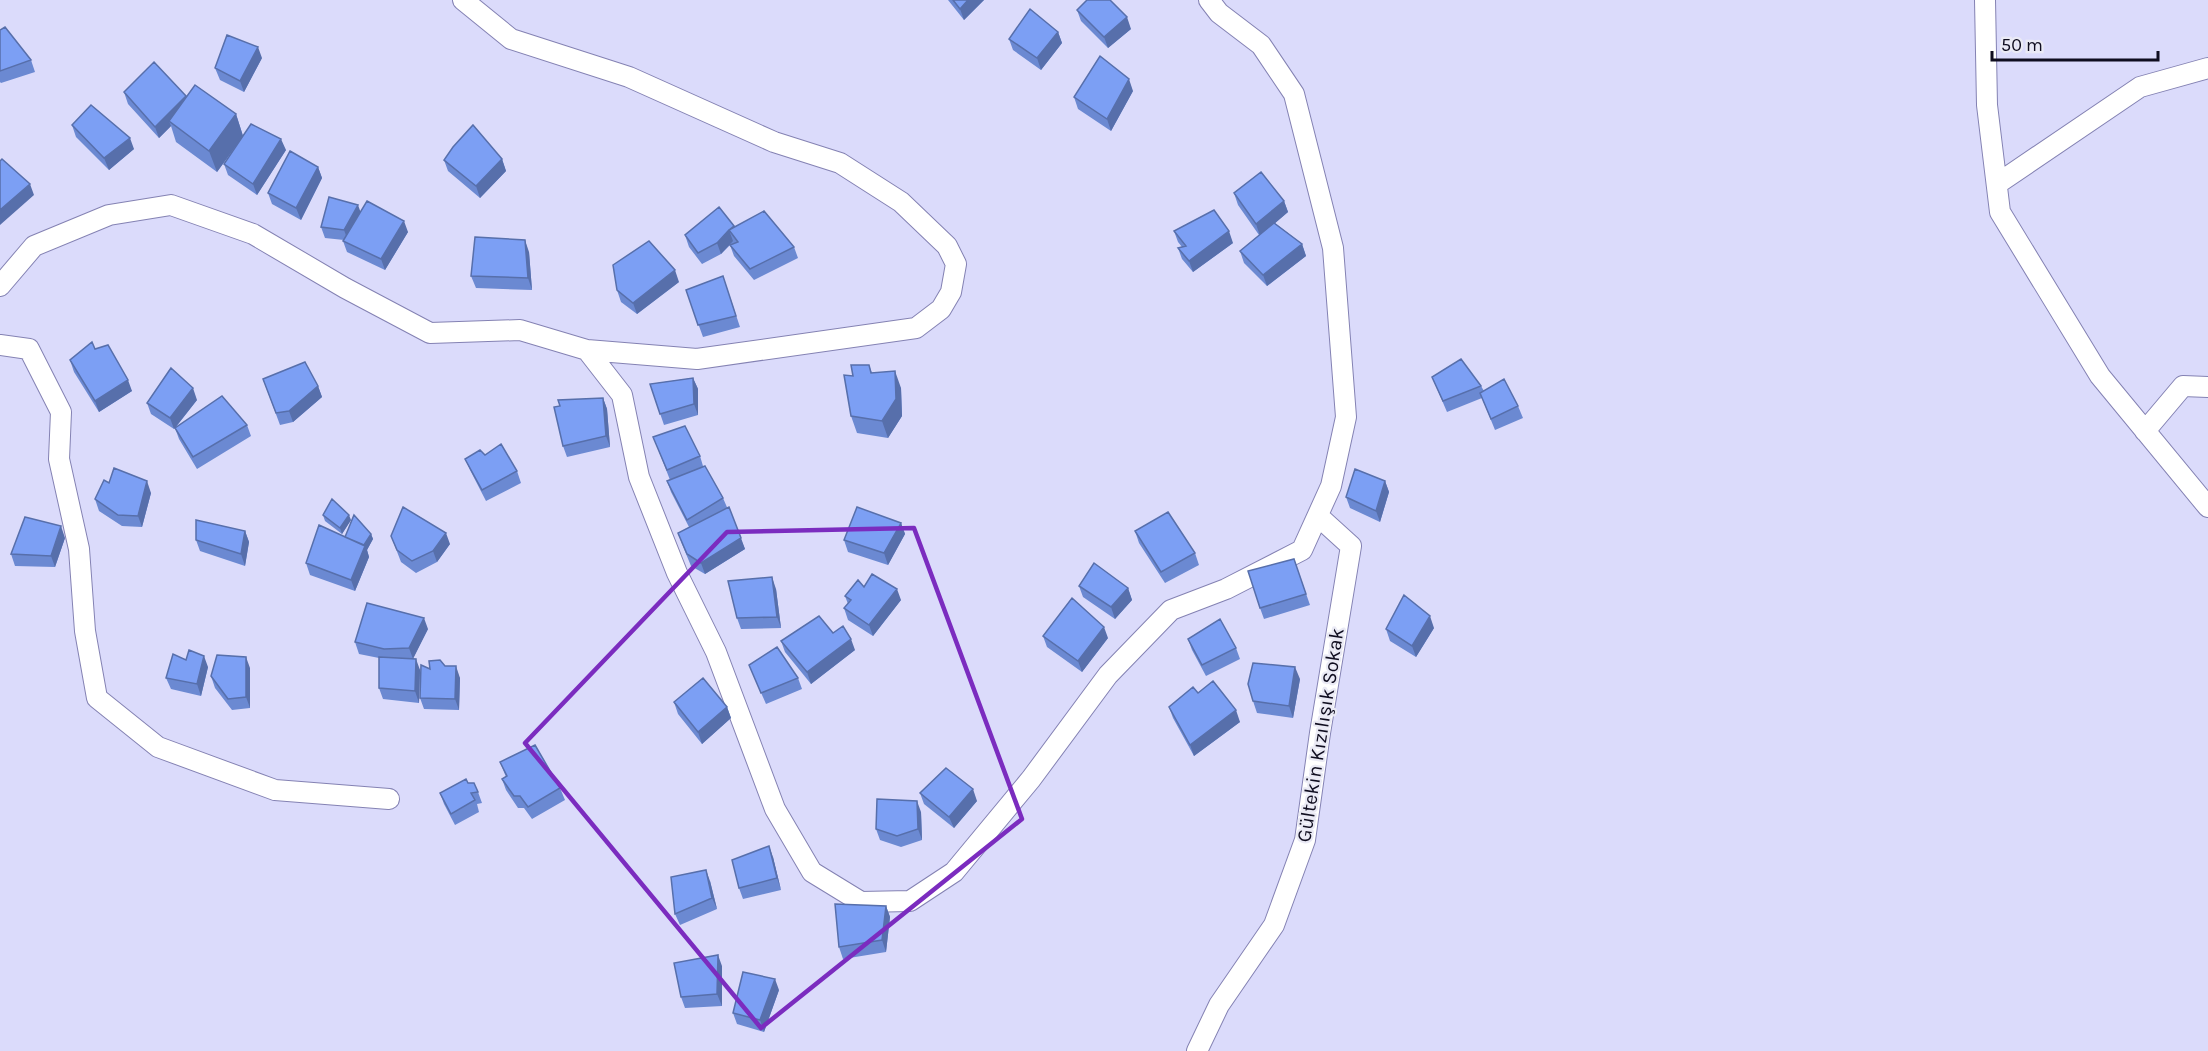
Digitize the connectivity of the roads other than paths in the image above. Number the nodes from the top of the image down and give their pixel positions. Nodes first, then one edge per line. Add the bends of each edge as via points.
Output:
1 (463, 0) edge
2 (1209, 0) edge
3 (1985, 0) edge
4 (2208, 68) edge
5 (1997, 184) junction
6 (0, 286) edge
7 (0, 345) edge
8 (587, 350) junction
9 (2208, 387) edge
10 (2145, 431) junction
11 (2208, 507) edge
12 (1318, 516) junction
13 (390, 799) dead end
14 (1197, 1051) edge

1 - 8 street via 511,39 629,77 774,142 840,163 901,202 947,246 956,264 951,292 941,309 916,328 697,359
2 - 12 street via 1219,13 1261,45 1294,94 1333,248 1346,417 1331,486
3 - 5 street via 1987,105
4 - 5 street via 2140,87
5 - 10 street via 2000,212 2100,376
6 - 8 street via 34,246 109,215 171,205 253,234 430,333 520,330
7 - 13 street via 30,349 61,412 59,459 79,549 85,631 97,698 158,747 275,790
8 - 12 street via 622,395 639,477 677,573 716,652 775,808 812,872 861,902 910,901 954,872 1031,779 1108,675 1171,610 1226,589 1302,550
9 - 10 street via 2183,386
10 - 11 street
12 - 14 street, Gültekin Kızılışık Sokak via 1351,546 1305,840 1274,925 1219,1005

